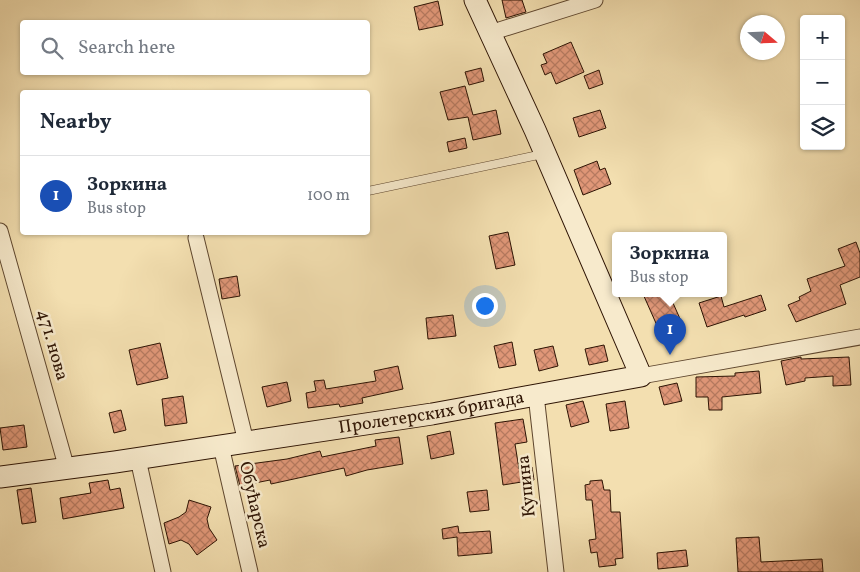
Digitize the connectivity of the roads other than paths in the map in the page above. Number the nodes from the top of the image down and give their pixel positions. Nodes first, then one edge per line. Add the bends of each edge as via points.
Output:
1 (475, 0) edge
2 (595, 0) edge
3 (490, 33) junction
4 (545, 154) junction
5 (370, 191) edge
6 (0, 231) edge
7 (196, 235) edge
8 (860, 337) edge
9 (641, 376) junction
10 (536, 395) junction
11 (246, 442) junction
12 (221, 446) junction
13 (138, 459) junction
14 (67, 468) junction
15 (0, 477) edge
16 (163, 572) edge
17 (250, 572) edge
18 (556, 572) edge

1 - 3 street
2 - 3 street
3 - 4 street
4 - 5 lane
4 - 9 street
6 - 14 street, 471. нова
7 - 11 street
8 - 9 street, Пролетерских бригада
9 - 10 street, Пролетерских бригада
10 - 11 street, Пролетерских бригада
10 - 18 street, Купина
11 - 12 street, Пролетерских бригада
12 - 13 street, Пролетерских бригада
12 - 17 street, Обућарска
13 - 14 street, Пролетерских бригада
13 - 16 street
14 - 15 street, Пролетерских бригада

